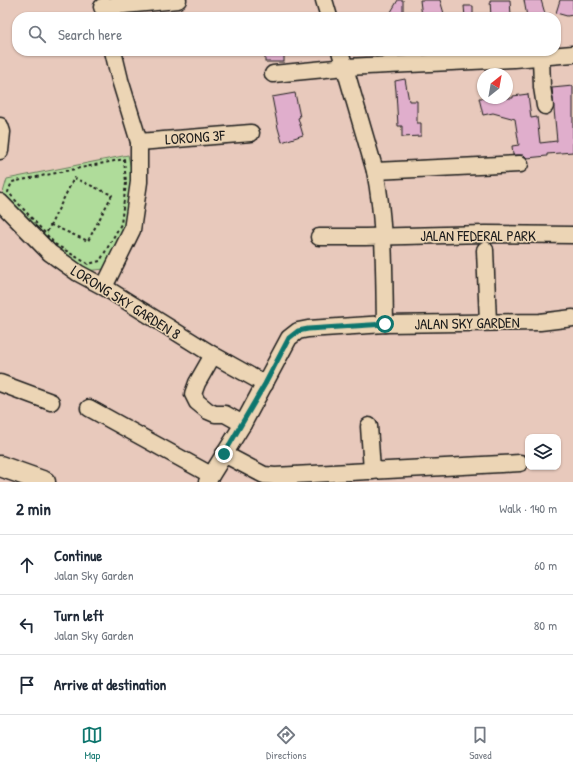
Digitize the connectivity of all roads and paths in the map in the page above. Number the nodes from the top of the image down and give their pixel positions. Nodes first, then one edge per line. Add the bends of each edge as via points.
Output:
1 (178, 0) edge
2 (324, 0) edge
3 (102, 8) edge
4 (328, 12) edge
5 (573, 54) edge
6 (561, 55) edge
7 (114, 56) edge
8 (342, 56) edge
9 (541, 56) joint
10 (346, 67) junction
11 (273, 74) dead end
12 (545, 106) dead end
13 (0, 126) edge
14 (251, 133) dead end
15 (139, 142) junction
16 (0, 151) edge
17 (520, 164) dead end
18 (375, 171) junction
19 (0, 202) edge
20 (50, 226) junction
21 (573, 235) edge
22 (383, 236) junction
23 (319, 237) dead end
24 (42, 238) junction
25 (485, 250) dead end
26 (104, 287) junction
27 (573, 318) edge
28 (488, 322) junction
29 (385, 324) junction
30 (213, 355) junction
31 (0, 383) edge
32 (265, 384) junction
33 (50, 402) dead end
34 (89, 408) dead end
35 (243, 424) junction
36 (369, 426) dead end
37 (224, 454) junction
38 (520, 463) dead end
39 (0, 466) edge
40 (372, 471) junction
41 (21, 478) edge
42 (209, 479) edge
43 (290, 479) edge
44 (45, 482) edge

1 - 3 street
2 - 4 street
5 - 6 street
7 - 15 street
8 - 10 street
9 - 10 street
9 - 12 street
10 - 11 street
10 - 18 street
13 - 16 street
14 - 15 street, LORONG 3F
15 - 26 street via 139,182 132,230
17 - 18 street
18 - 22 street
19 - 24 street, LORONG SKY GARDEN 8
20 - 20 path via 88,241 112,195 74,178
20 - 24 path
21 - 22 street, JALAN FEDERAL PARK
22 - 23 street, JALAN FEDERAL PARK
22 - 29 street
24 - 24 path via 88,264 100,261 121,224 126,183 124,159 12,182 8,192
24 - 26 street, LORONG SKY GARDEN 8 via 50,253
25 - 28 street
26 - 30 street, LORONG SKY GARDEN 8
27 - 28 street, JALAN SKY GARDEN via 540,322
28 - 29 street, JALAN SKY GARDEN
29 - 32 street, JALAN SKY GARDEN via 298,331 289,338
30 - 32 street, LORONG SKY GARDEN 8
30 - 35 street via 193,394 197,402 208,411 225,414
31 - 33 street
32 - 35 street, JALAN SKY GARDEN
34 - 42 street
35 - 37 street, JALAN SKY GARDEN
36 - 40 street
37 - 42 street, JALAN SKY GARDEN
37 - 43 street via 264,475
38 - 40 street
39 - 41 main road
40 - 43 street
41 - 44 main road

